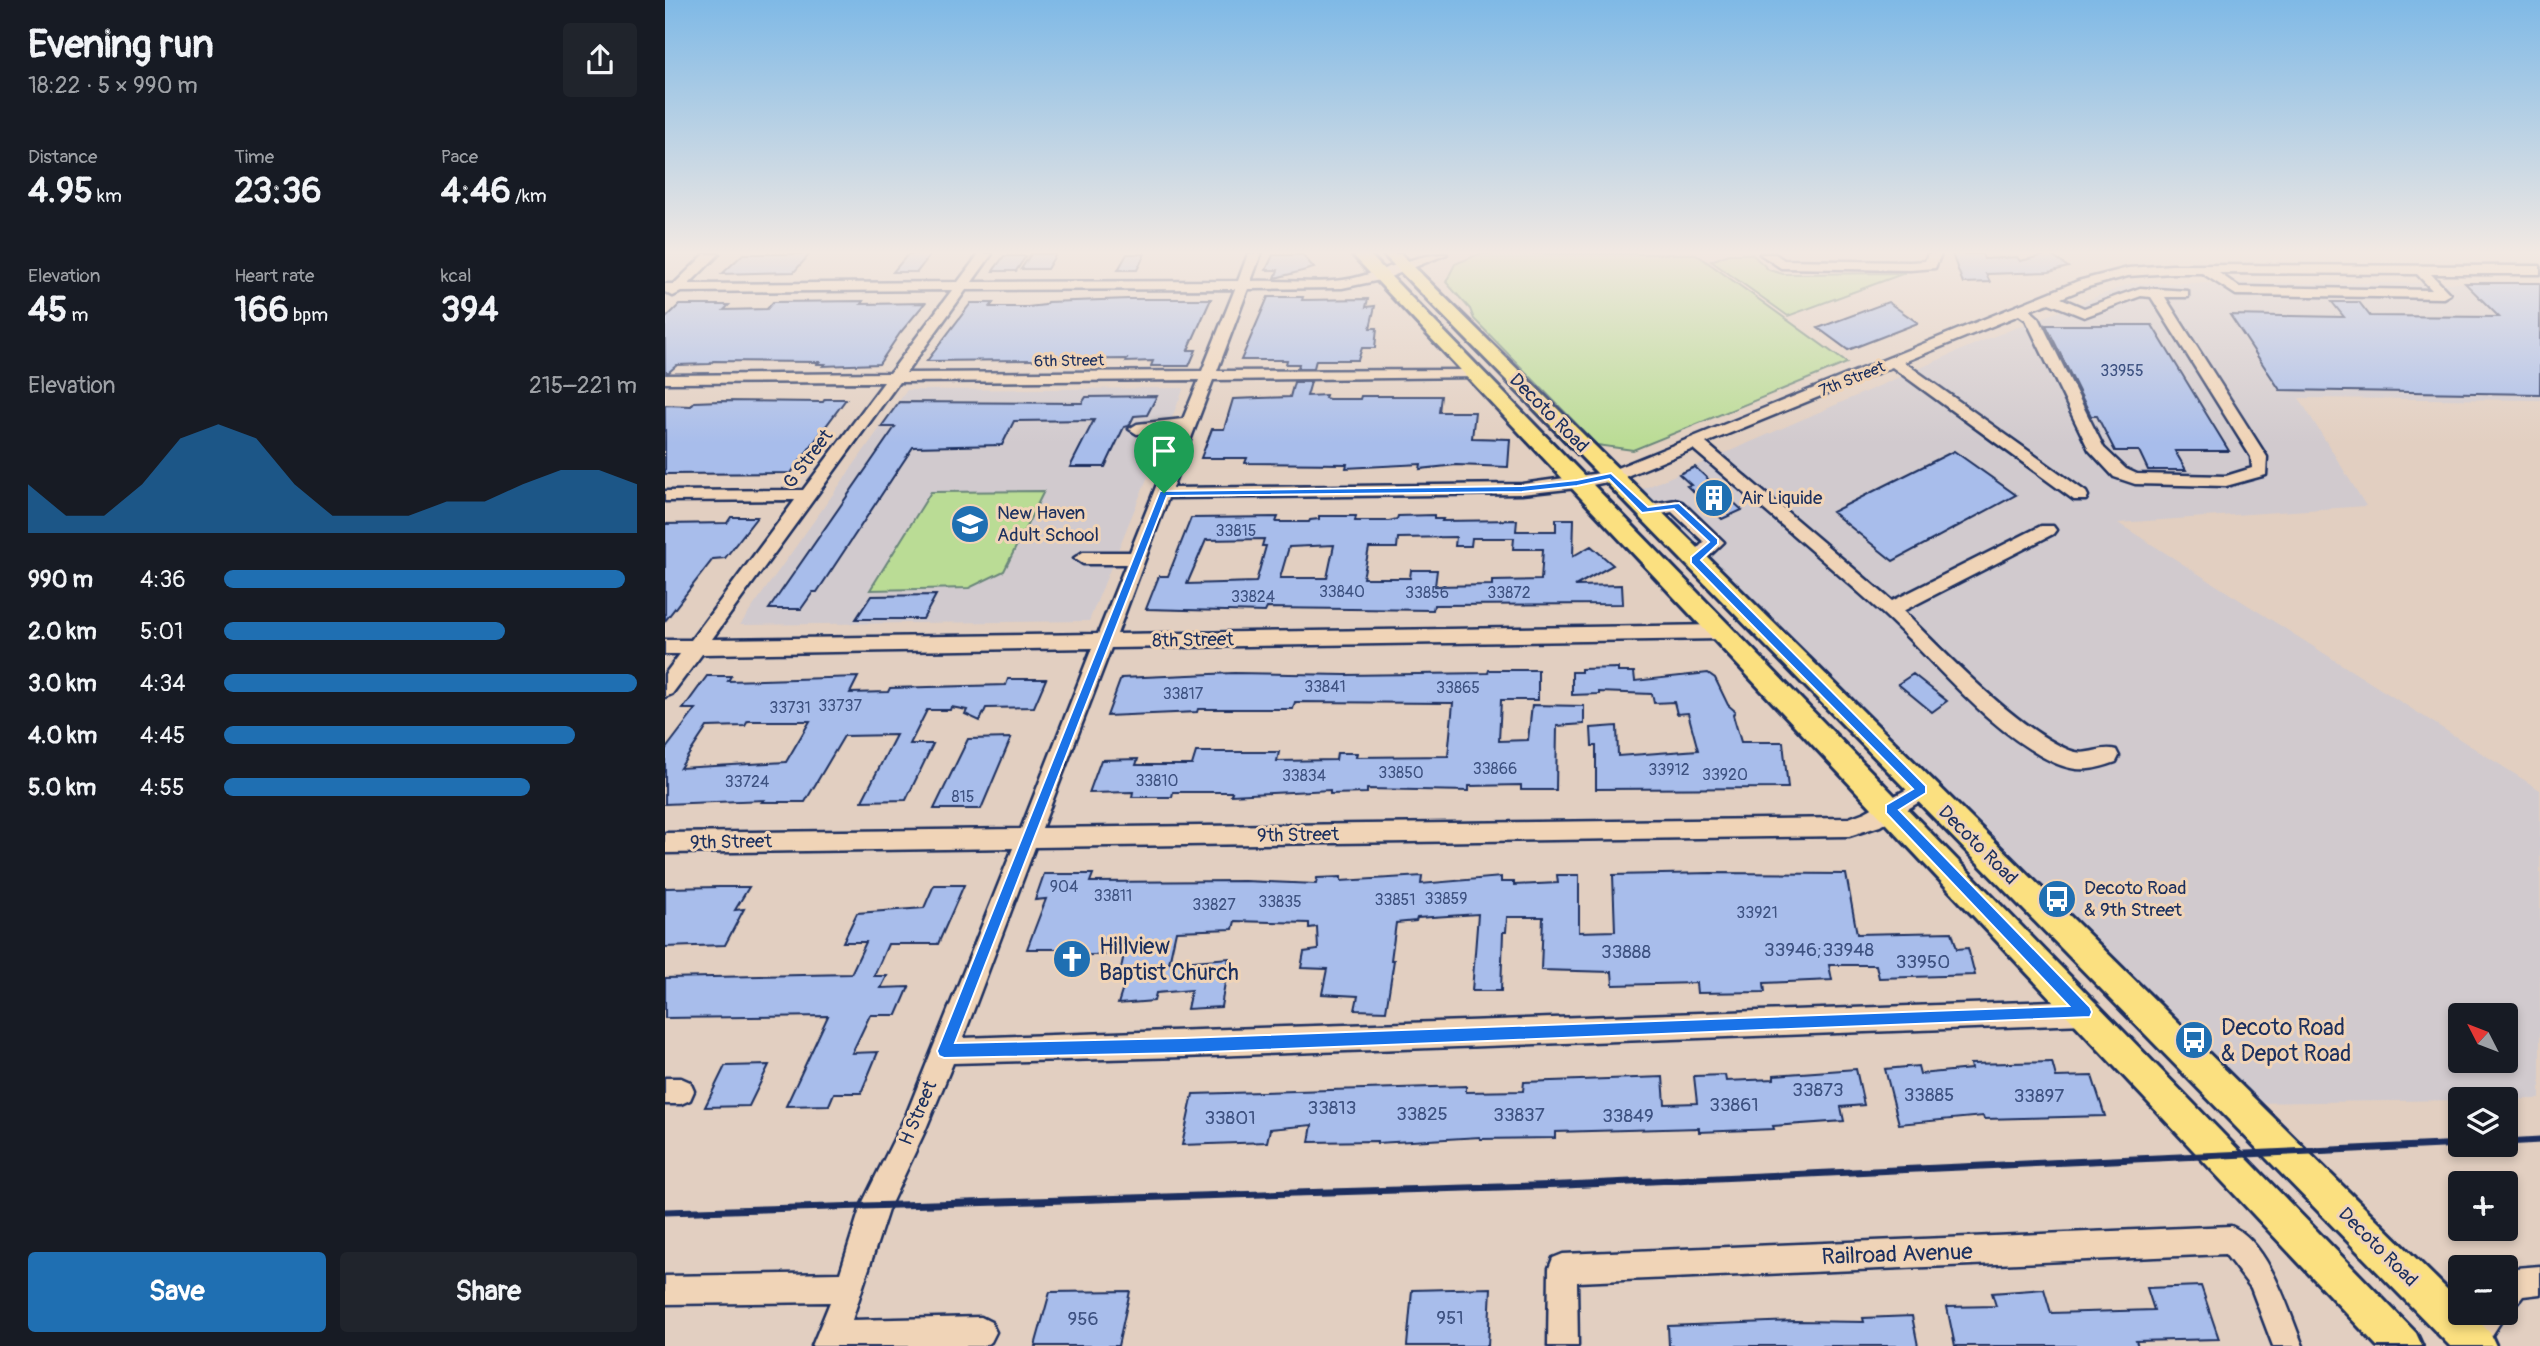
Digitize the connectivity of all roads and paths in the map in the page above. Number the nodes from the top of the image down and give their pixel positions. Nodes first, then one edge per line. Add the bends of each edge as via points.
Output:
1 (941, 317) edge
2 (1231, 317) edge
3 (1419, 317) edge
4 (1453, 317) edge
5 (2004, 317) edge
6 (2030, 317) edge
7 (2171, 317) edge
8 (1894, 362) junction
9 (1473, 374) junction
10 (1208, 377) junction
11 (665, 379) edge
12 (895, 380) junction
13 (1190, 423) junction
14 (1137, 429) dead end
15 (1696, 443) junction
16 (1611, 476) junction
17 (1577, 483) junction
18 (1164, 493) junction
19 (808, 495) junction
20 (665, 496) edge
21 (2080, 496) dead end
22 (2047, 530) dead end
23 (1083, 558) dead end
24 (1138, 558) junction
25 (1890, 610) junction
26 (1721, 632) junction
27 (1105, 641) junction
28 (697, 646) junction
29 (665, 647) edge
30 (665, 689) edge
31 (2109, 756) dead end
32 (1922, 790) junction
33 (1890, 809) junction
34 (1028, 838) junction
35 (665, 843) edge
36 (2085, 1012) junction
37 (944, 1051) junction
38 (2540, 1280) edge
39 (2518, 1282) edge
40 (850, 1287) junction
41 (665, 1290) edge
42 (981, 1332) dead end
43 (2480, 1333) edge
44 (829, 1341) edge
45 (1563, 1346) edge
46 (2288, 1346) edge
47 (2403, 1346) edge

1 - 12 street, G Street
2 - 10 street, H Street
3 - 9 main road, Decoto Road
4 - 16 main road, Decoto Road
5 - 8 street, 7th Street
6 - 7 street via 2097,450 2120,473 2135,479 2226,481 2260,471 2259,457
8 - 15 street, 7th Street
8 - 21 street
9 - 10 street, 6th Street
9 - 17 main road, Decoto Road
10 - 12 street, 6th Street
10 - 13 street, H Street
11 - 12 street, 6th Street
12 - 19 street, G Street
13 - 14 street
13 - 18 street, H Street
15 - 16 street, 7th Street
15 - 25 street
16 - 17 street, 7th Street
16 - 32 main road, Decoto Road
17 - 18 street, 7th Street via 1522,489
17 - 26 main road, Decoto Road
18 - 24 street, H Street
19 - 20 street
19 - 28 street, G Street
22 - 25 street
23 - 24 street
24 - 27 street, H Street
25 - 31 street via 2032,740 2052,753 2083,763
26 - 27 street, 8th Street
26 - 33 main road, Decoto Road
27 - 28 street, 8th Street
27 - 34 street, H Street
28 - 29 street, 8th Street
28 - 30 street, G Street
32 - 33 street, 9th Street
32 - 43 main road, Decoto Road
33 - 34 street, 9th Street via 1849,827
33 - 36 main road, Decoto Road
34 - 35 street, 9th Street
34 - 37 street, H Street
36 - 37 street
36 - 47 main road, Decoto Road
37 - 40 street, H Street via 875,1206
38 - 39 street
40 - 41 street
40 - 44 street, H Street
42 - 44 street
45 - 46 street, Railroad Avenue via 1563,1268 2231,1240 2262,1279

